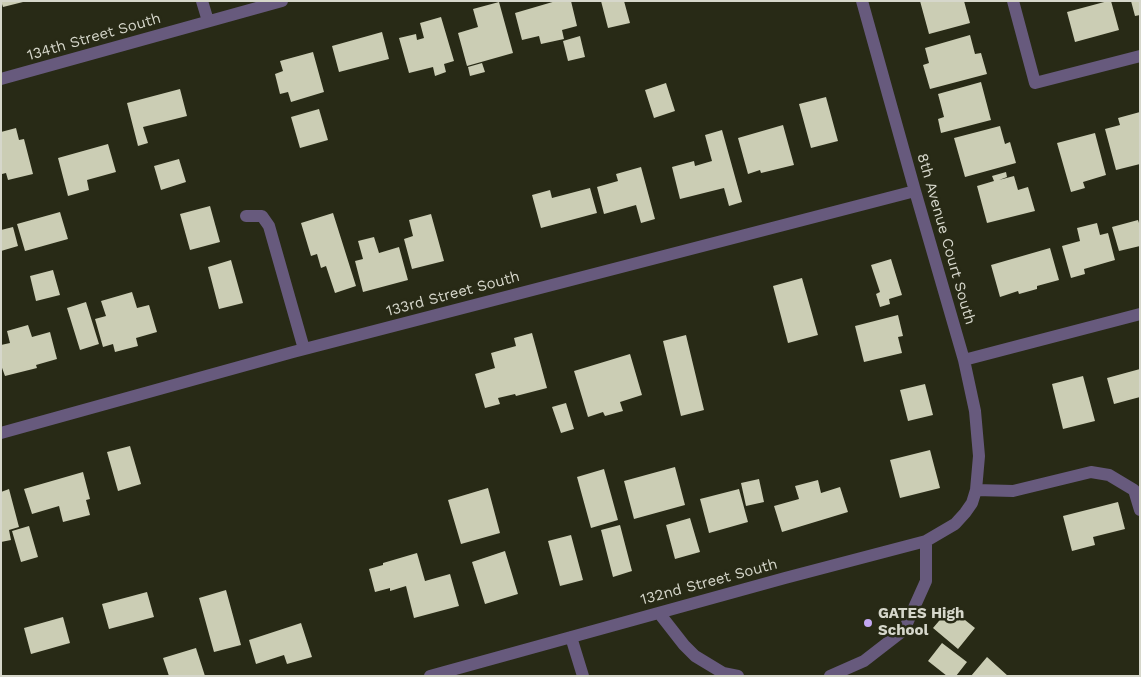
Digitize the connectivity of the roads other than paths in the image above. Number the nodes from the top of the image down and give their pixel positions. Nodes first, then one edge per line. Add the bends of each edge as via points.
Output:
1 (202, 1) edge
2 (282, 1) edge
3 (862, 1) edge
4 (1013, 1) edge
5 (208, 21) junction
6 (1140, 56) edge
7 (1, 80) edge
8 (915, 191) junction
9 (246, 216) dead end
10 (1140, 314) edge
11 (304, 350) junction
12 (964, 360) junction
13 (1, 433) edge
14 (976, 490) junction
15 (1140, 510) edge
16 (926, 541) junction
17 (659, 613) junction
18 (572, 637) junction
19 (430, 676) edge
20 (583, 676) edge
21 (738, 676) edge
22 (830, 676) edge

1 - 5 street
2 - 5 street, 134th Street South
3 - 8 street, 8th Avenue Court South
4 - 6 street via 1035,83
5 - 7 street, 134th Street South
8 - 11 street, 133rd Street South
8 - 12 street, 8th Avenue Court South
9 - 11 street via 262,216 269,226
10 - 12 street
11 - 13 street, 133rd Street South
12 - 14 street, 8th Avenue Court South via 979,456
14 - 15 street via 1013,490 1091,472 1109,475 1134,490
14 - 16 street, 132nd Street South via 972,503 960,519
16 - 17 street, 132nd Street South
16 - 22 street via 926,582 904,630 864,661
17 - 18 street, 132nd Street South
17 - 21 street via 695,656 723,673
18 - 19 street, 132nd Street South
18 - 20 street

